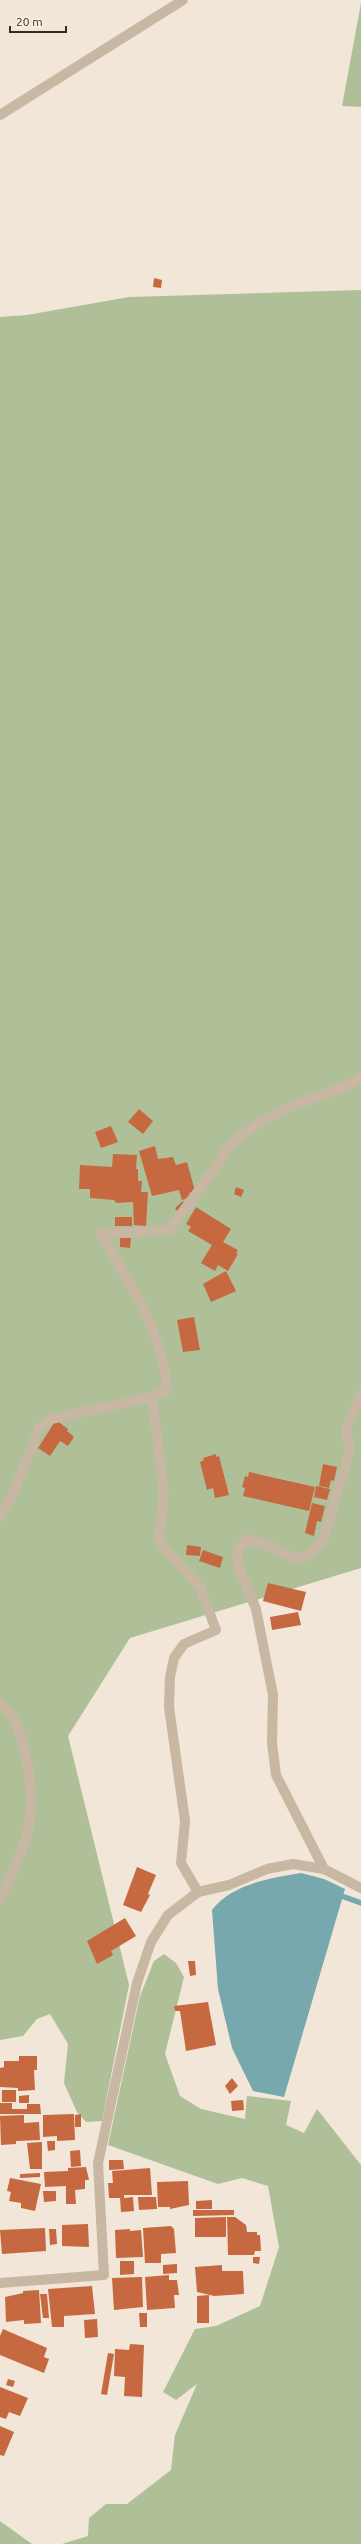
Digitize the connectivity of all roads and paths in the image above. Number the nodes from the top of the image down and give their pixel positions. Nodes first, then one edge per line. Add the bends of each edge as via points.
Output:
1 (183, 0) edge
2 (0, 115) edge
3 (361, 1077) edge
4 (361, 1396) edge
5 (152, 1397) junction
6 (0, 1517) edge
7 (0, 1703) edge
8 (324, 1869) junction
9 (361, 1888) edge
10 (198, 1892) junction
11 (0, 1899) edge
12 (0, 2283) edge

1 - 2 street
3 - 5 street via 352,1084 297,1104 261,1121 230,1144 169,1230 101,1234 148,1315 166,1372 167,1390
4 - 8 street via 347,1426 349,1453 340,1491 324,1537 312,1553 299,1559 282,1554 264,1542 248,1538 237,1551 239,1568 256,1609 273,1695 272,1743 276,1775
5 - 6 street via 50,1419 39,1428 13,1494
5 - 10 street via 164,1492 159,1537 163,1547 200,1587 216,1630 184,1644 174,1658 170,1677 169,1707 185,1821 182,1863
7 - 11 street via 9,1709 19,1730 30,1800 28,1830 10,1881
8 - 9 street
8 - 10 street via 293,1864 266,1869 229,1886
10 - 12 street via 168,1915 151,1942 125,2029 98,2164 104,2275

